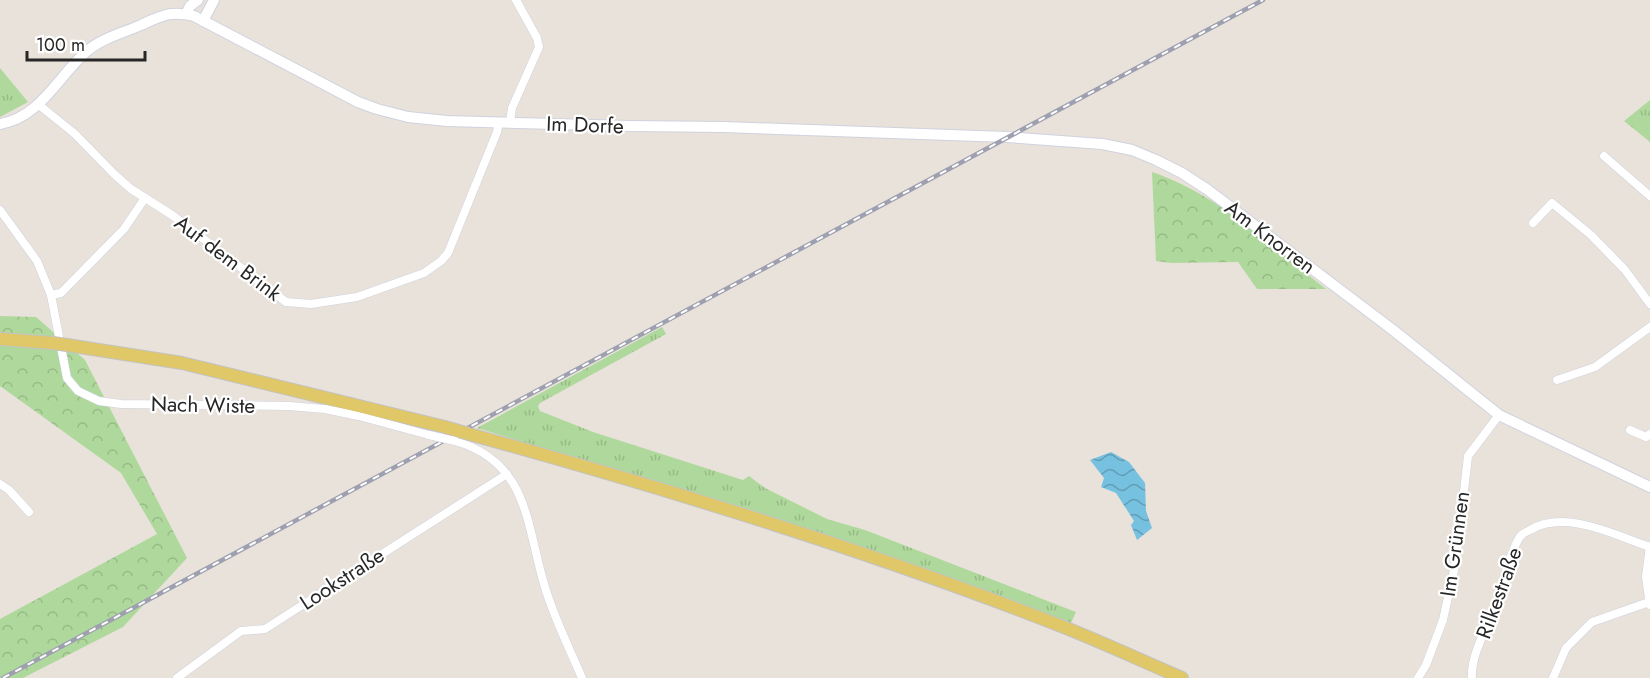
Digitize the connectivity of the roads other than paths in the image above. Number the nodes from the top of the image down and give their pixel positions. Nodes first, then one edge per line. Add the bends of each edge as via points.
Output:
1 (198, 0) edge
2 (214, 0) edge
3 (516, 0) edge
4 (186, 14) junction
5 (203, 21) junction
6 (39, 105) junction
7 (504, 122) junction
8 (0, 124) edge
9 (1007, 137) joint
10 (1604, 156) dead end
11 (1650, 196) edge
12 (145, 198) junction
13 (0, 210) edge
14 (1533, 223) dead end
15 (51, 295) junction
16 (1650, 304) edge
17 (1650, 327) edge
18 (0, 339) edge
19 (1557, 380) dead end
20 (1499, 415) junction
21 (1630, 430) dead end
22 (1650, 434) edge
23 (507, 474) junction
24 (0, 484) edge
25 (1650, 487) edge
26 (28, 512) dead end
27 (1650, 547) edge
28 (1649, 604) edge
29 (177, 678) edge
30 (582, 678) edge
31 (1182, 678) edge
32 (1418, 678) edge
33 (1472, 678) edge
34 (1553, 678) edge

1 - 4 street
2 - 5 street
3 - 7 street, Auf dem Brink via 538,47
4 - 5 street, Im Dorfe
4 - 6 street via 163,16 97,43
5 - 7 street, Im Dorfe via 377,109 418,118
6 - 8 street
6 - 12 street, Auf dem Brink
7 - 9 street, Im Dorfe
7 - 12 street, Auf dem Brink via 448,253 424,273 357,297 311,304 286,302
9 - 20 street, Am Knorren via 1132,150 1182,173 1375,316
10 - 11 street
12 - 15 street via 124,229 62,293
13 - 15 street, Nach Wiste via 38,261
14 - 16 street via 1552,202 1625,270
15 - 23 street, Nach Wiste, bridge via 67,378 78,391 99,401 325,409 472,446
17 - 19 street via 1595,368
18 - 31 main road, bridge via 182,363 445,427 617,475 863,554 1062,627
20 - 25 street, Am Knorren
20 - 32 street, Im Grünnen via 1468,456 1456,561 1443,620
21 - 22 street via 1646,437
23 - 29 street, Lookstraße via 265,629 242,631
23 - 30 street, Nach Wiste via 521,495 544,586
24 - 26 street
27 - 28 street via 1646,577
27 - 33 street, Rilkestraße via 1586,525 1556,522 1540,524 1520,535 1473,663
28 - 34 street via 1592,622 1566,648

